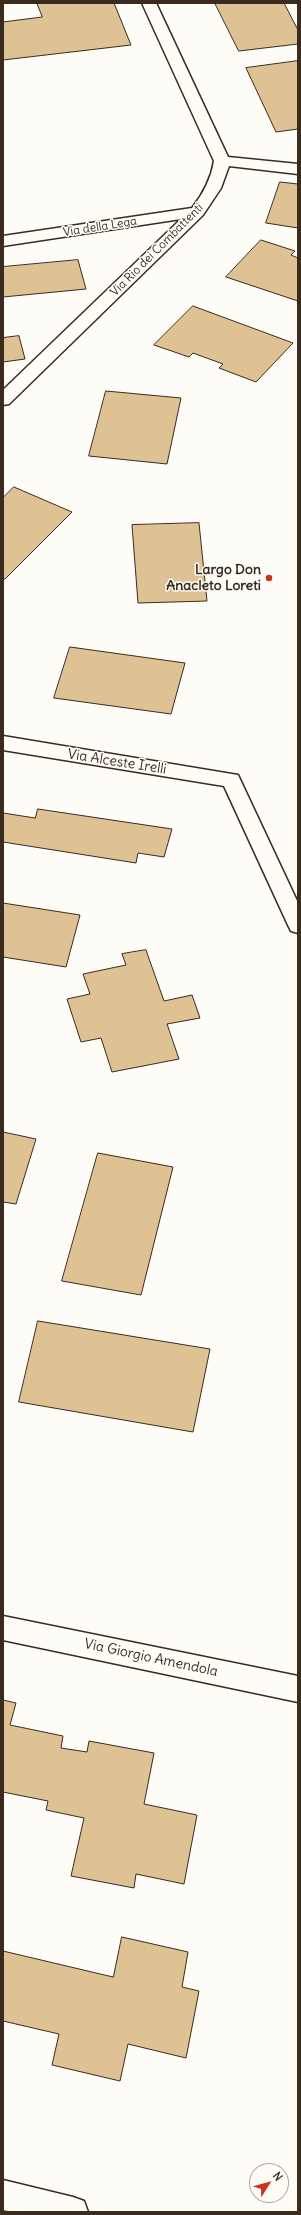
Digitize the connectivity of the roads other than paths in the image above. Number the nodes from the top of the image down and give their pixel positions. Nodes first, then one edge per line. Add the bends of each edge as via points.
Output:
1 (149, 3) edge
2 (222, 160) junction
3 (298, 169) edge
4 (197, 212) junction
5 (3, 241) edge
6 (3, 400) edge
7 (3, 744) edge
8 (298, 925) edge
9 (3, 1628) edge
10 (298, 1689) edge
11 (3, 2195) edge
12 (73, 2212) edge

1 - 2 street
2 - 3 street
2 - 4 street, Via Rio dei Combattenti via 215,186
4 - 5 street, Via della Lega
4 - 6 street, Via Rio dei Combattenti
7 - 8 street, Via Alceste Irelli via 231,780
9 - 10 street, Via Giorgio Amendola
11 - 12 street

